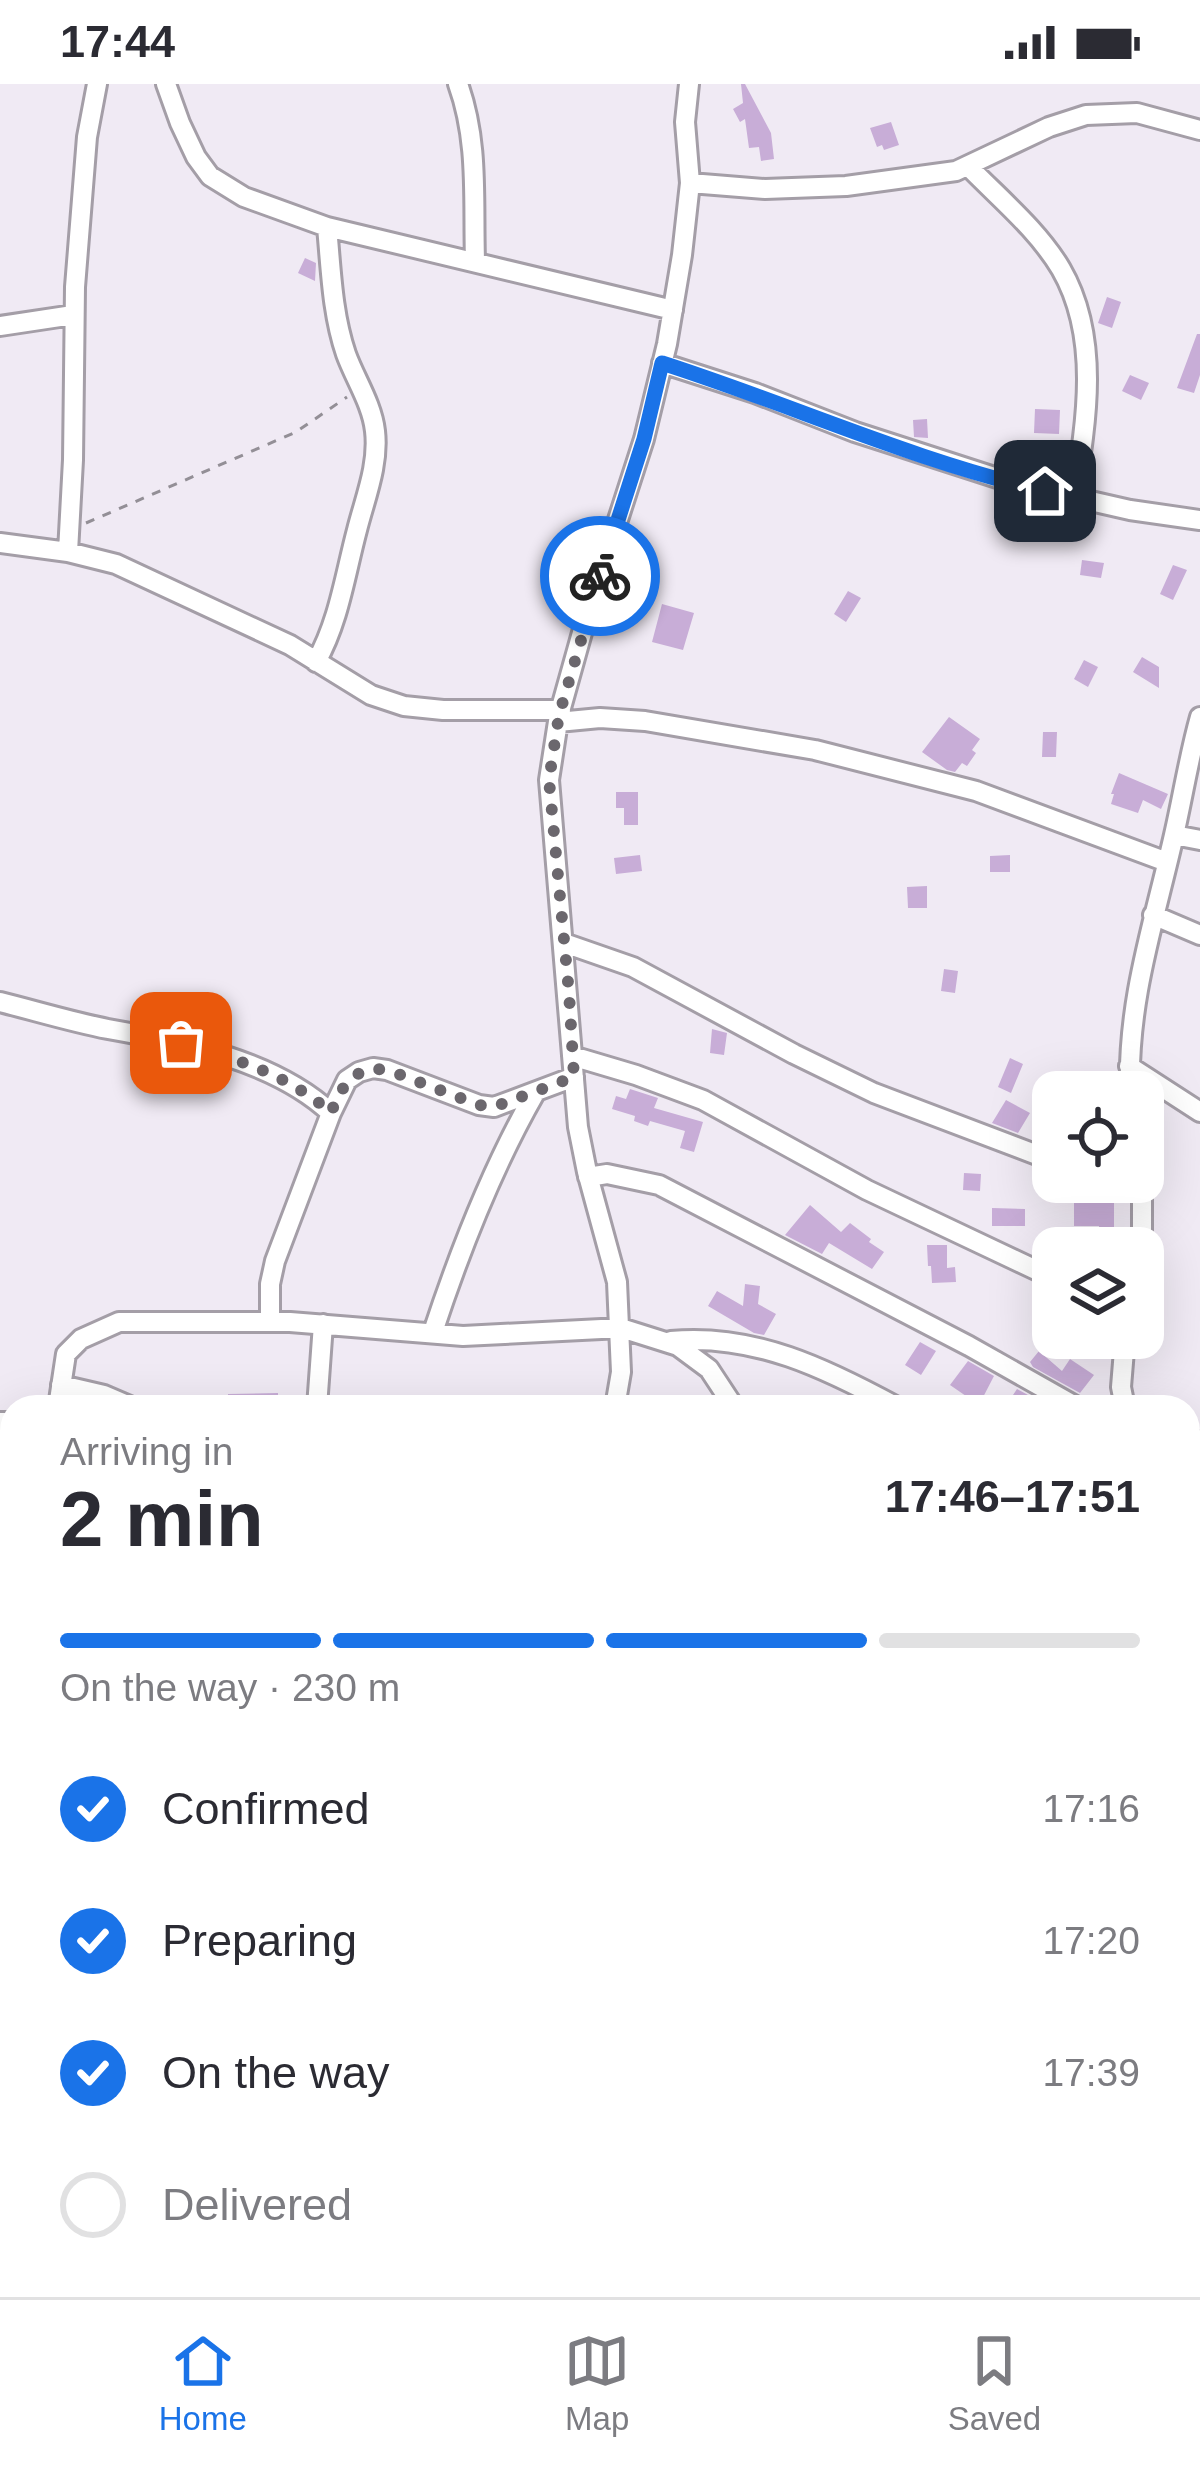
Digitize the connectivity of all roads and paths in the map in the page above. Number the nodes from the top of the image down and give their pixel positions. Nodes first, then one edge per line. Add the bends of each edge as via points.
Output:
1 (97, 84) edge
2 (166, 84) edge
3 (458, 84) edge
4 (688, 84) edge
5 (1200, 130) edge
6 (968, 166) junction
7 (690, 183) junction
8 (327, 226) junction
9 (475, 260) junction
10 (673, 310) junction
11 (74, 315) junction
12 (0, 326) edge
13 (662, 363) junction
14 (359, 388) junction
15 (1074, 497) junction
16 (1200, 520) edge
17 (0, 543) edge
18 (69, 543) junction
19 (316, 662) junction
20 (560, 716) junction
21 (1200, 717) edge
22 (1174, 835) junction
23 (1200, 840) edge
24 (1167, 862) junction
25 (1153, 915) junction
26 (1200, 935) edge
27 (564, 944) junction
28 (0, 1002) edge
29 (572, 1056) junction
30 (1129, 1066) junction
31 (1129, 1071) edge
32 (574, 1077) junction
33 (535, 1093) junction
34 (1200, 1112) edge
35 (331, 1113) junction
36 (1032, 1153) edge
37 (588, 1177) junction
38 (1032, 1268) edge
39 (270, 1322) junction
40 (323, 1324) junction
41 (621, 1328) junction
42 (433, 1332) junction
43 (667, 1342) junction
44 (1123, 1359) edge
45 (61, 1385) junction
46 (60, 1395) edge
47 (104, 1395) edge
48 (318, 1395) edge
49 (617, 1395) edge
50 (726, 1395) edge
51 (876, 1395) edge
52 (1056, 1395) edge
53 (1122, 1395) edge

1 - 11 street
2 - 8 street via 210,176
3 - 9 street via 473,142
4 - 7 street
5 - 6 street via 1138,113 1086,115
6 - 7 street via 846,186
6 - 15 street via 1038,238 1077,308 1088,364
7 - 10 street
8 - 9 street
8 - 14 street via 335,314
9 - 10 street
10 - 13 street
11 - 12 street
11 - 18 street
13 - 15 street
13 - 20 street
14 - 18 path via 296,433 92,519
14 - 19 street via 373,417 374,465
15 - 16 street
17 - 18 street
18 - 19 street
19 - 20 street via 404,706
20 - 24 street via 645,721 815,750 976,791
20 - 27 street via 549,780
21 - 22 street
22 - 23 street
22 - 24 street
24 - 25 street
25 - 26 street
25 - 30 street
27 - 29 street
27 - 36 street via 633,967 874,1093
28 - 35 street via 210,1051 259,1069
29 - 32 street
29 - 38 street via 703,1100
30 - 31 street
30 - 34 street
32 - 33 street
32 - 37 street
33 - 35 street via 479,1105 373,1068 347,1080
33 - 42 street via 506,1144
35 - 39 street via 275,1261
37 - 41 street
37 - 52 street via 659,1185
39 - 40 street
39 - 45 street via 119,1322 66,1354
40 - 42 street
40 - 48 street
41 - 42 street
41 - 43 street
41 - 49 street
43 - 50 street via 709,1369
43 - 51 street via 744,1344 800,1359
44 - 53 street
45 - 46 street
45 - 47 street

